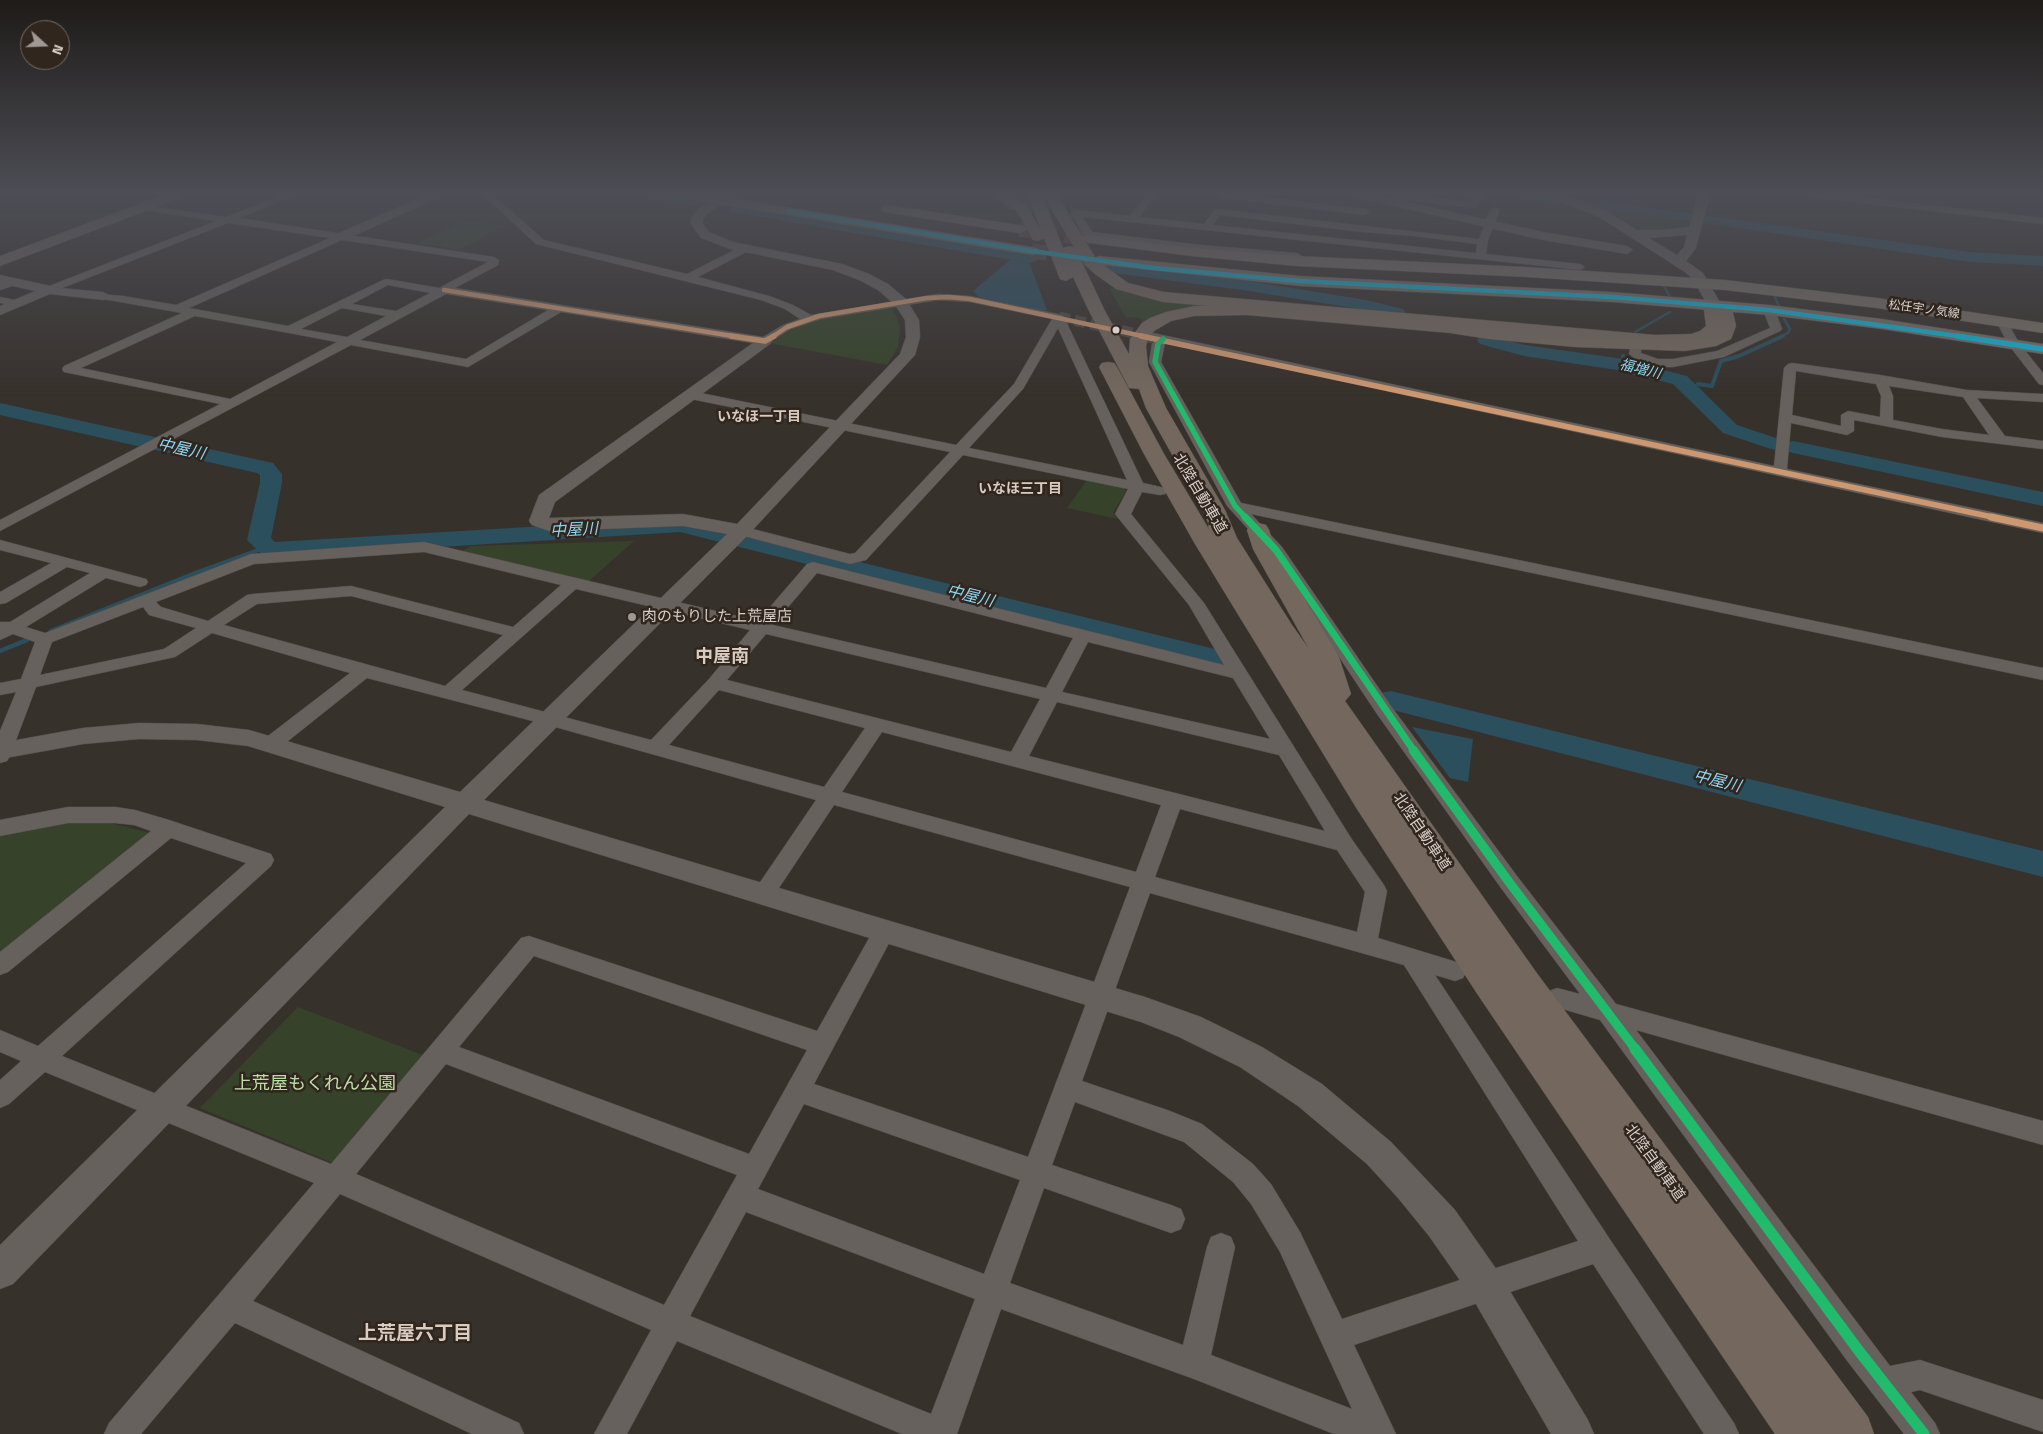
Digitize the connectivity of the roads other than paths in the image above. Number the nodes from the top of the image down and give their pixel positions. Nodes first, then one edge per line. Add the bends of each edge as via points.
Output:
1 (120, 262) edge
2 (284, 262) edge
3 (494, 262) edge
4 (622, 262) edge
5 (719, 262) edge
6 (816, 262) edge
7 (1053, 262) edge
8 (1061, 262) edge
9 (1075, 262) edge
10 (1090, 262) tunnel mouth
11 (1108, 262) tunnel mouth
12 (1358, 262) edge
13 (1534, 262) edge
14 (1678, 262) edge
15 (1580, 267) dead end
16 (688, 278) junction
17 (0, 279) edge
18 (14, 282) junction
19 (1703, 284) junction
20 (0, 288) edge
21 (48, 290) junction
22 (1070, 290) dead end
23 (443, 291) junction
24 (103, 296) joint
25 (0, 300) edge
26 (901, 302) junction
27 (16, 303) junction
28 (341, 305) junction
29 (1715, 306) junction
30 (177, 309) junction
31 (558, 309) junction
32 (1770, 310) junction
33 (0, 311) edge
34 (194, 312) junction
35 (399, 314) junction
36 (1059, 317) junction
37 (809, 319) junction
38 (2002, 321) junction
39 (1449, 325) junction
40 (2043, 328) edge
41 (289, 330) junction
42 (1158, 338) joint
43 (1608, 339) junction
44 (350, 341) junction
45 (765, 341) junction
46 (2014, 344) junction
47 (1643, 345) junction
48 (2043, 349) edge
49 (1880, 379) junction
50 (2043, 381) edge
51 (1967, 394) junction
52 (691, 395) junction
53 (2043, 398) edge
54 (232, 402) junction
55 (1785, 418) junction
56 (1886, 422) junction
57 (843, 426) junction
58 (2001, 441) junction
59 (2043, 445) edge
60 (960, 450) junction
61 (1780, 473) junction
62 (1138, 486) junction
63 (1160, 491) dead end
64 (1227, 505) junction
65 (0, 526) edge
66 (2043, 528) edge
67 (1258, 530) junction
68 (734, 538) junction
69 (1227, 542) junction
70 (0, 545) edge
71 (64, 562) junction
72 (104, 572) junction
73 (140, 582) dead end
74 (573, 582) junction
75 (0, 599) edge
76 (146, 600) junction
77 (665, 605) junction
78 (210, 626) junction
79 (761, 626) junction
80 (4, 629) edge
81 (515, 633) junction
82 (1083, 635) junction
83 (45, 639) junction
84 (364, 670) junction
85 (1239, 674) junction
86 (2043, 674) edge
87 (28, 683) junction
88 (715, 683) junction
89 (0, 689) edge
90 (448, 693) junction
91 (1051, 695) junction
92 (549, 719) junction
93 (877, 725) junction
94 (1348, 728) junction
95 (272, 744) junction
96 (654, 749) junction
97 (1287, 750) junction
98 (1, 753) edge
99 (1017, 760) junction
100 (828, 796) junction
101 (1172, 800) junction
102 (465, 803) junction
103 (0, 828) edge
104 (169, 828) junction
105 (1344, 844) junction
106 (1142, 882) junction
107 (762, 894) junction
108 (885, 930) junction
109 (1366, 944) junction
110 (1411, 956) junction
111 (0, 965) edge
112 (1455, 971) dead end
113 (1100, 996) junction
114 (1557, 998) dead end
115 (1608, 1011) junction
116 (0, 1041) edge
117 (822, 1044) junction
118 (440, 1051) junction
119 (42, 1059) junction
120 (1067, 1088) junction
121 (797, 1090) junction
122 (0, 1096) edge
123 (161, 1109) junction
124 (2043, 1133) edge
125 (754, 1169) junction
126 (1035, 1173) junction
127 (334, 1178) junction
128 (740, 1196) junction
129 (1171, 1219) dead end
130 (1221, 1246) dead end
131 (1599, 1248) junction
132 (0, 1271) edge
133 (1486, 1286) junction
134 (992, 1291) junction
135 (230, 1306) junction
136 (670, 1322) junction
137 (1335, 1336) junction
138 (1194, 1364) junction
139 (1884, 1383) junction
140 (2043, 1416) edge
141 (120, 1434) edge
142 (508, 1434) edge
143 (610, 1434) edge
144 (940, 1434) edge
145 (1376, 1434) edge
146 (1380, 1434) edge
147 (1574, 1434) edge
148 (1723, 1434) edge
149 (1803, 1434) edge
150 (1851, 1434) edge
151 (1924, 1434) edge

1 - 21 street
2 - 30 street
3 - 23 street
4 - 16 street
5 - 16 street
6 - 26 street via 847,270 883,287
7 - 22 highway
8 - 149 highway, 北陸自動車道 via 1112,374 1154,454 1257,628 1490,985
9 - 69 highway, 北陸自動車道 via 1097,311
10 - 39 highway via 1112,281 1133,290 1180,300
11 - 29 main road, 松任宇ノ気線 via 1300,281
12 - 19 main road, 松任宇ノ気線
13 - 15 street
14 - 19 street via 1698,276
16 - 37 street via 766,298
17 - 18 street
18 - 20 street
18 - 21 street
19 - 29 street
19 - 38 main road, 松任宇ノ気線
21 - 24 street
21 - 27 street
23 - 28 street via 386,282
23 - 31 street
23 - 35 street
24 - 30 street
25 - 27 street
26 - 36 street via 938,297 963,298
26 - 37 street
26 - 57 street via 913,328 907,355
27 - 33 street
28 - 35 street
28 - 41 street
29 - 32 main road, 松任宇ノ気線
29 - 43 highway via 1712,310 1714,327 1699,338 1669,341
29 - 47 highway via 1726,312 1728,322 1728,330 1719,339 1699,345
30 - 34 street
31 - 44 street via 468,363
31 - 45 street
32 - 46 main road, 松任宇ノ気線
32 - 47 street via 1776,329 1720,354 1657,363 1643,360 1635,354 1634,348
34 - 41 street
34 - 54 street via 68,369
35 - 44 street
36 - 60 street via 1022,382
36 - 62 street
37 - 45 street via 786,327
38 - 40 main road, 松任宇ノ気線
38 - 46 street
39 - 43 highway
39 - 69 highway via 1229,310 1179,313 1148,327 1137,346 1139,366 1156,408 1214,510
41 - 44 street
42 - 61 street
42 - 64 street via 1155,362
43 - 47 highway
44 - 54 street
45 - 52 street
46 - 48 main road, 松任宇ノ気線
46 - 50 street
49 - 51 street
49 - 55 street via 1790,368
49 - 56 street via 1887,396
51 - 53 street
51 - 58 street
52 - 57 street
52 - 68 street via 546,499 539,521 549,525 683,520
54 - 65 street
55 - 56 street via 1847,431 1848,415
55 - 61 street
56 - 58 street via 1942,434
57 - 60 street
57 - 68 street
58 - 59 street
60 - 62 street
60 - 68 street via 860,557 850,559
61 - 66 street
62 - 63 street
62 - 85 street via 1123,514 1196,603
64 - 67 street
64 - 86 street
67 - 94 highway via 1264,549 1326,657
67 - 115 street via 1276,550 1384,710 1486,851
68 - 77 street
69 - 94 highway, 北陸自動車道
70 - 71 street
71 - 72 street
71 - 75 street
72 - 73 street
72 - 80 street
74 - 76 street via 424,547 251,559
74 - 77 street
74 - 81 street
76 - 78 street via 155,611
76 - 83 street
77 - 79 street
77 - 92 street
78 - 81 street via 253,599 351,591
78 - 84 street
78 - 87 street via 169,653
79 - 82 street via 813,567
79 - 88 street
79 - 91 street
80 - 83 street
81 - 90 street
82 - 85 street
82 - 91 street
83 - 87 street
84 - 90 street
84 - 95 street
85 - 97 street
87 - 89 street
87 - 98 street
88 - 93 street
88 - 96 street
90 - 92 street
91 - 97 street
91 - 99 street
92 - 96 street
92 - 102 street
93 - 99 street
93 - 100 street
94 - 150 highway, 北陸自動車道 via 1524,982
95 - 98 street via 197,732 139,731 83,736
95 - 102 street
96 - 100 street
97 - 105 street
99 - 101 street
100 - 106 street
100 - 107 street
101 - 105 street
101 - 106 street
102 - 107 street
102 - 123 street
103 - 104 street via 93,814 135,818
104 - 111 street
104 - 119 street via 263,860
105 - 109 street via 1376,891
106 - 109 street
106 - 113 street
107 - 108 street
108 - 113 street
108 - 117 street
109 - 110 street
110 - 112 street
110 - 131 street
113 - 120 street
113 - 133 street via 1197,1030 1251,1057 1310,1095 1379,1153 1410,1186 1459,1246
114 - 115 street
115 - 124 street
115 - 139 street
116 - 119 street
117 - 118 street via 529,945
117 - 121 street
118 - 125 street
118 - 127 street
119 - 122 street
119 - 123 street
120 - 126 street
120 - 137 street via 1193,1133 1243,1173 1261,1194 1290,1242
121 - 125 street
121 - 126 street
123 - 127 street
123 - 132 street
125 - 128 street
126 - 129 street
126 - 134 street
127 - 135 street
127 - 136 street
128 - 134 street
128 - 136 street
130 - 138 street
131 - 133 street
131 - 148 street
133 - 137 street
133 - 147 street
134 - 138 street
134 - 144 street
135 - 141 street
135 - 142 street
136 - 143 street
136 - 144 street
137 - 146 street
138 - 145 street
139 - 140 street via 1920,1375
139 - 151 street

